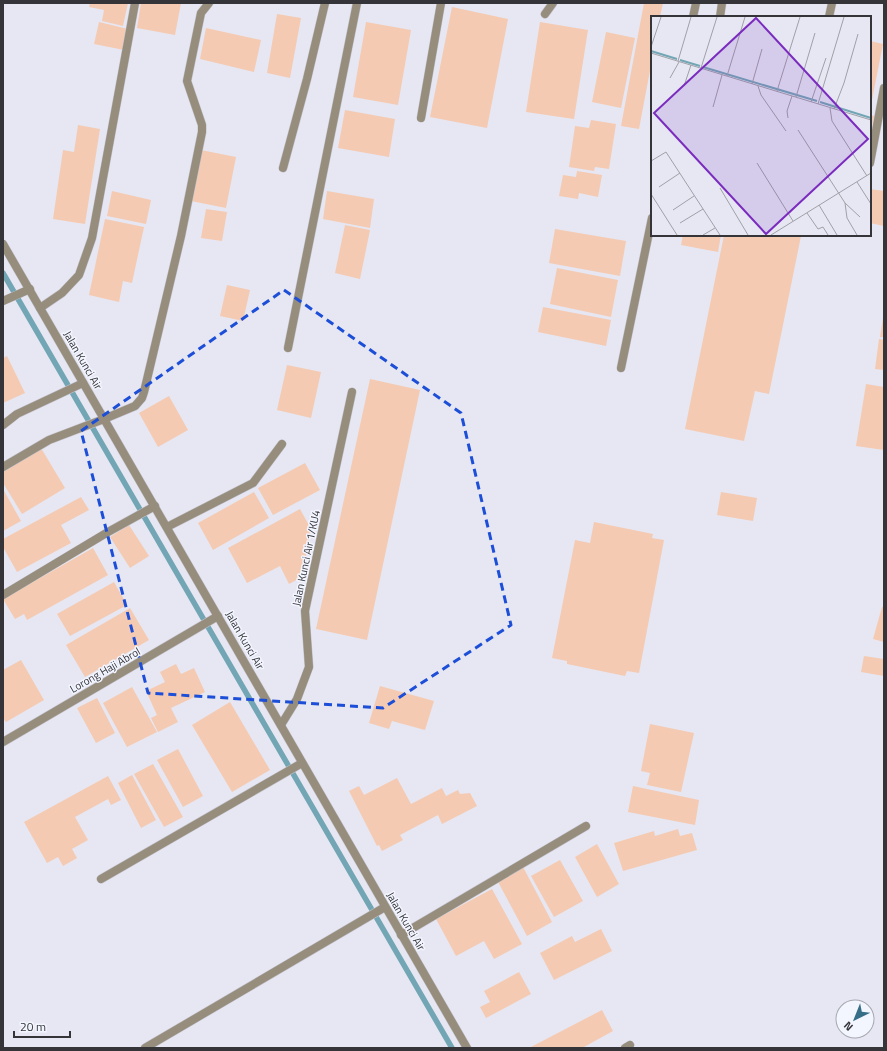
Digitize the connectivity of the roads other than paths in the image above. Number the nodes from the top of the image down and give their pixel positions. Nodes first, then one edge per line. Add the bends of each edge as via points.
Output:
1 (135, 3) edge
2 (209, 3) edge
3 (325, 3) edge
4 (358, 3) edge
5 (442, 3) edge
6 (553, 3) edge
7 (696, 3) edge
8 (722, 3) edge
9 (832, 3) edge
10 (545, 14) dead end
11 (693, 16) edge
12 (720, 16) edge
13 (829, 16) edge
14 (884, 88) edge
15 (421, 118) dead end
16 (871, 158) edge
17 (283, 168) dead end
18 (651, 223) edge
19 (3, 244) edge
20 (26, 291) junction
21 (6, 300) edge
22 (40, 308) junction
23 (288, 348) dead end
24 (621, 368) dead end
25 (80, 384) junction
26 (352, 392) dead end
27 (101, 420) junction
28 (3, 425) edge
29 (282, 444) dead end
30 (3, 467) edge
31 (152, 508) junction
32 (167, 527) junction
33 (3, 595) edge
34 (215, 618) junction
35 (281, 725) junction
36 (3, 742) edge
37 (300, 765) junction
38 (586, 826) dead end
39 (101, 879) dead end
40 (383, 908) junction
41 (401, 935) junction
42 (145, 1048) edge
43 (467, 1048) edge

1 - 22 street via 92,238 79,275 62,293
2 - 27 street via 201,13 186,81 202,125 202,132 181,236 144,392 135,406
3 - 17 street
4 - 23 street
5 - 15 street
6 - 10 street
7 - 11 street
8 - 12 street
9 - 13 street
14 - 16 street
18 - 24 street
19 - 20 street, Jalan Kunci Air
20 - 21 street
20 - 22 street, Jalan Kunci Air
22 - 25 street, Jalan Kunci Air
25 - 27 street, Jalan Kunci Air
25 - 28 street via 17,414
26 - 35 street, Jalan Kunci Air 1/KU4 via 305,612 309,667 297,699
27 - 30 street via 49,440
27 - 31 street, Jalan Kunci Air
29 - 32 street via 253,483
31 - 32 street, Jalan Kunci Air
31 - 33 street
32 - 34 street, Jalan Kunci Air
34 - 35 street, Jalan Kunci Air
34 - 36 street, Lorong Haji Abrol
35 - 37 street, Jalan Kunci Air
37 - 39 street
37 - 40 street, Jalan Kunci Air
38 - 41 street
40 - 41 street, Jalan Kunci Air
40 - 42 street
41 - 43 street, Jalan Kunci Air

